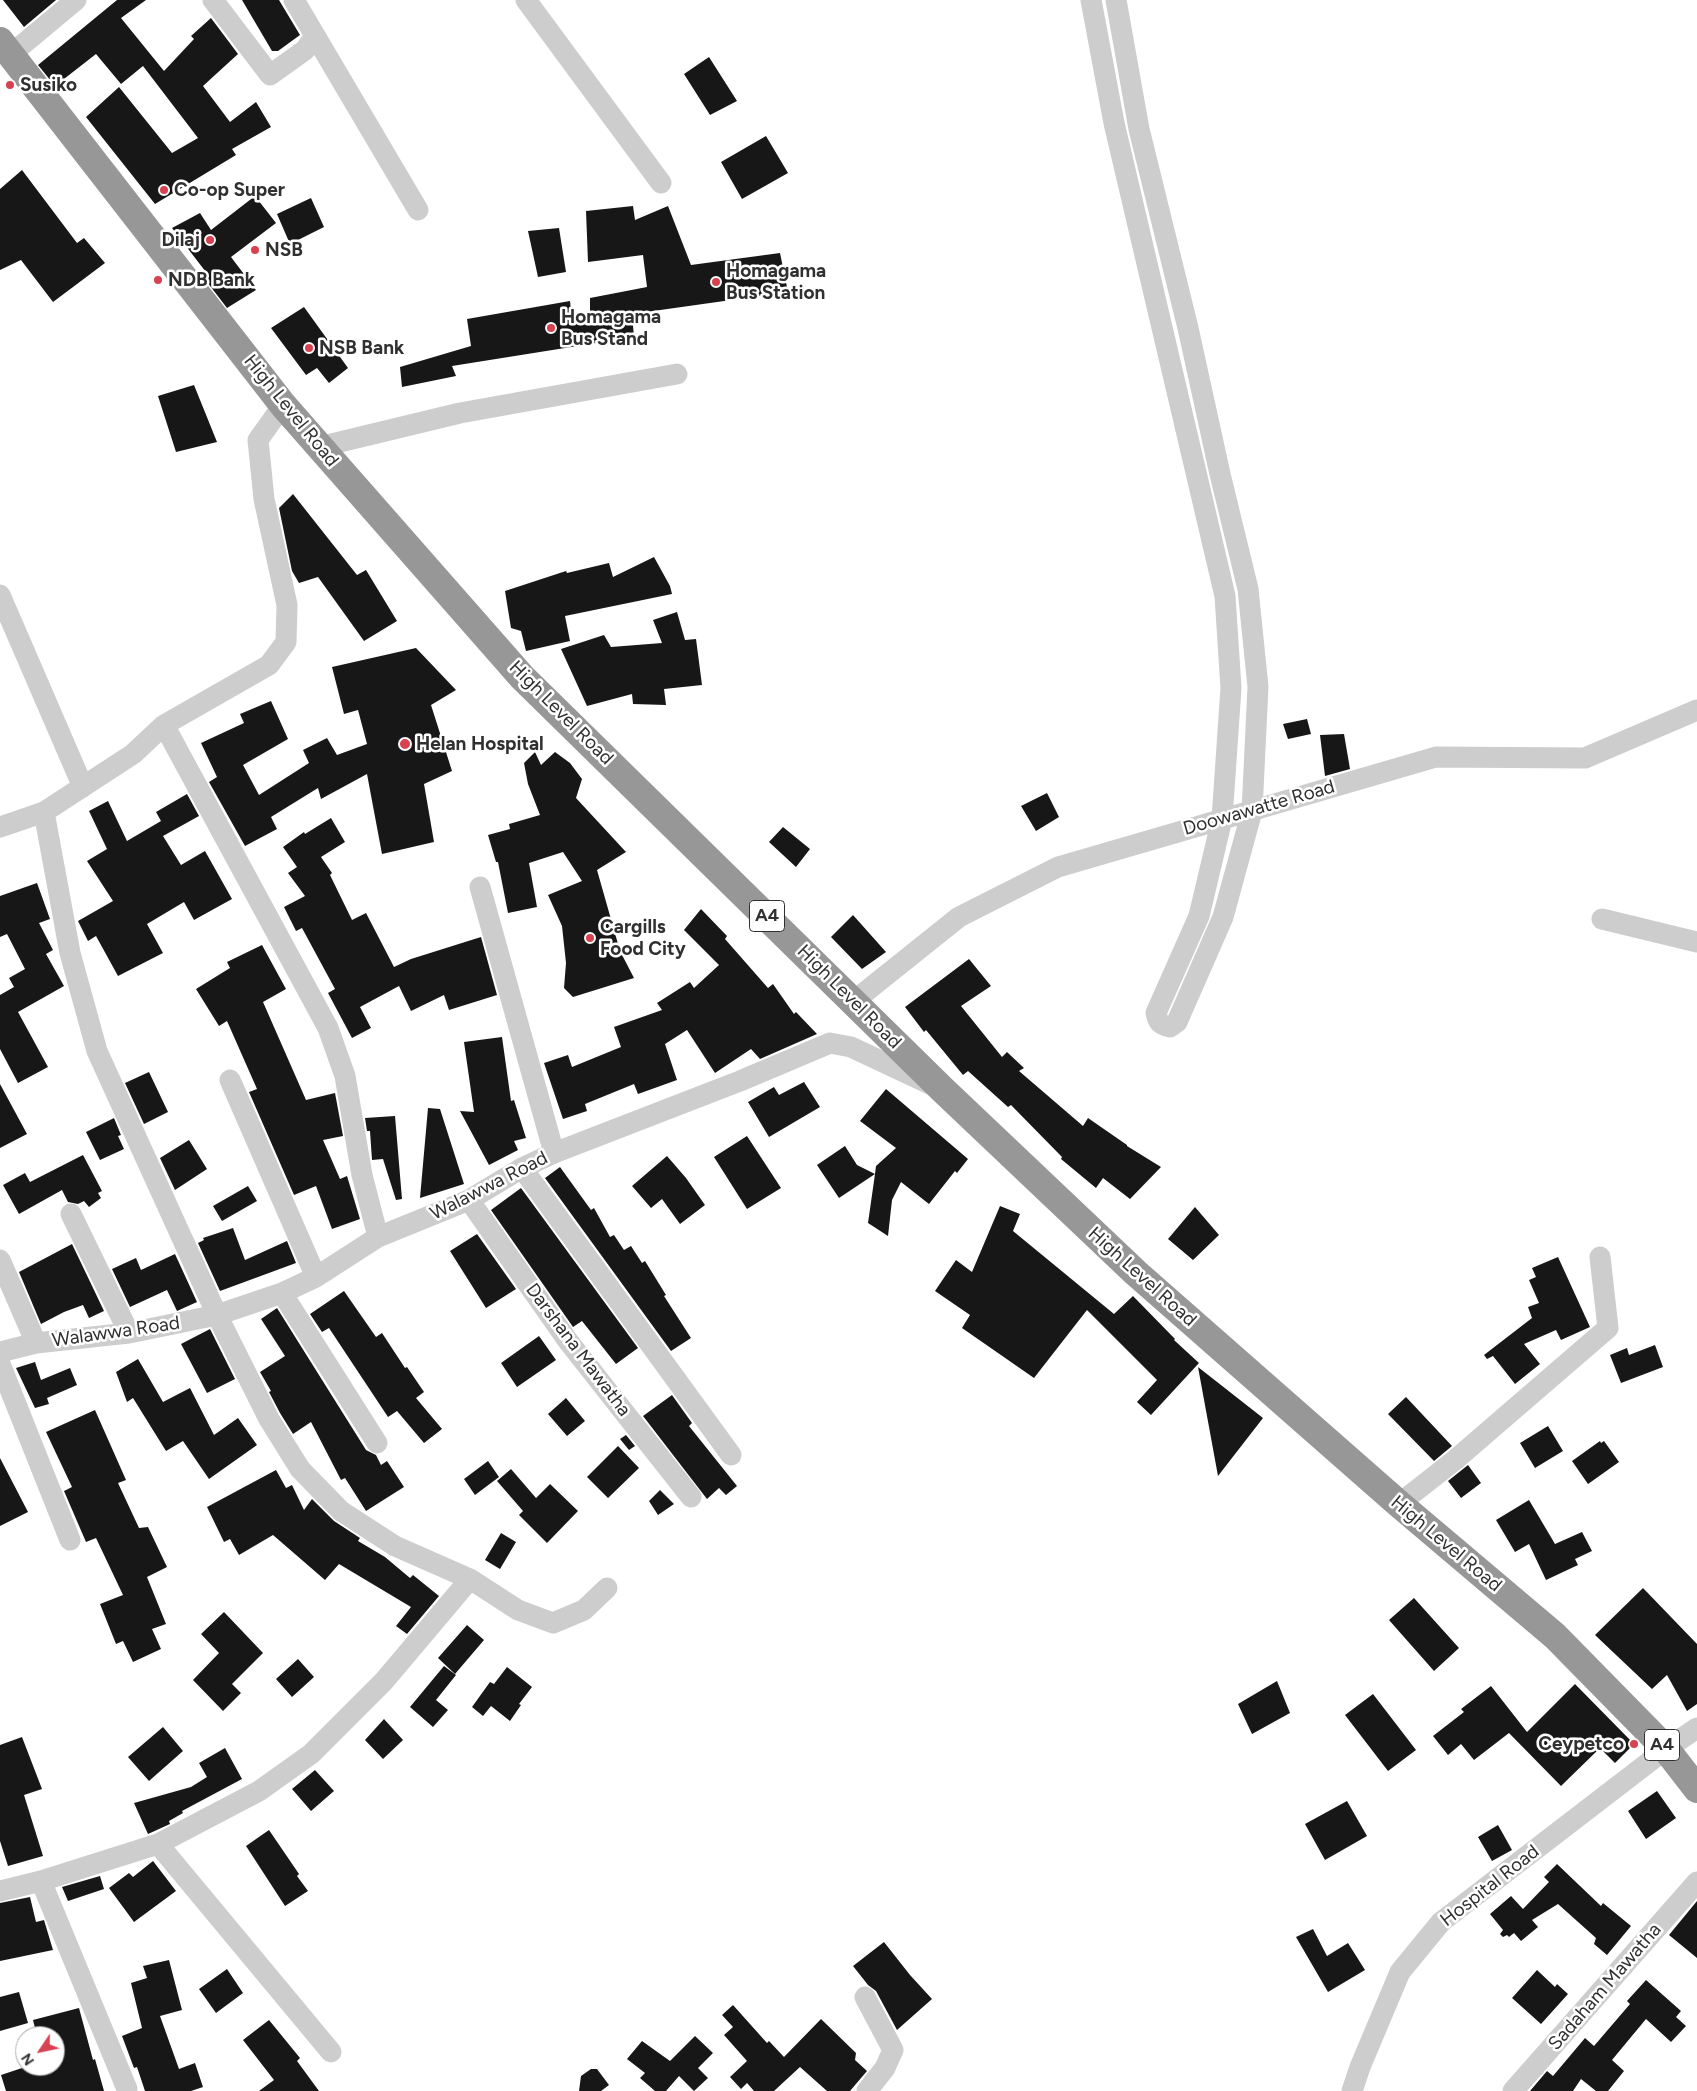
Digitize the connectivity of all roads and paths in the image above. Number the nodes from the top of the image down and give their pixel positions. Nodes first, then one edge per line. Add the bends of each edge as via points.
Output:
1 (76, 0) edge
2 (213, 0) edge
3 (294, 0) edge
4 (526, 0) edge
5 (1091, 0) edge
6 (1116, 0) edge
7 (315, 36) junction
8 (5, 48) edge
9 (661, 184) dead end
10 (418, 210) dead end
11 (677, 374) dead end
12 (283, 405) junction
13 (319, 447) junction
14 (0, 595) edge
15 (1697, 710) edge
16 (164, 725) junction
17 (82, 787) junction
18 (1252, 811) junction
19 (44, 812) junction
20 (1222, 819) junction
21 (0, 827) edge
22 (480, 887) dead end
23 (1602, 919) dead end
24 (1697, 942) edge
25 (854, 1001) junction
26 (230, 1080) dead end
27 (943, 1090) junction
28 (554, 1153) junction
29 (522, 1168) junction
30 (469, 1200) junction
31 (71, 1214) dead end
32 (378, 1237) junction
33 (1600, 1257) dead end
34 (0, 1260) edge
35 (316, 1276) junction
36 (282, 1294) junction
37 (217, 1315) junction
38 (129, 1334) junction
39 (36, 1343) junction
40 (0, 1352) edge
41 (0, 1364) edge
42 (377, 1444) dead end
43 (731, 1455) dead end
44 (691, 1497) dead end
45 (1399, 1504) junction
46 (70, 1540) dead end
47 (470, 1579) junction
48 (607, 1588) dead end
49 (1697, 1728) edge
50 (1666, 1749) junction
51 (1697, 1789) edge
52 (158, 1844) junction
53 (41, 1881) junction
54 (1697, 1882) edge
55 (0, 1891) edge
56 (865, 1997) dead end
57 (330, 2052) dead end
58 (127, 2089) dead end
59 (867, 2091) edge
60 (1352, 2091) edge
61 (1513, 2091) edge

1 - 8 street
2 - 7 street via 270,75 305,50
3 - 7 street
4 - 9 street
5 - 20 street via 1114,123 1226,596 1231,688
6 - 18 street via 1139,129 1248,589 1258,687
7 - 10 street
8 - 12 highway, High Level Road / A4
11 - 13 street via 460,413
12 - 13 highway, High Level Road / A4
12 - 16 street via 258,440 264,499 287,605 286,642 269,665
13 - 25 highway, High Level Road / A4 via 522,677
14 - 17 street
15 - 18 street, Doowawatte Road via 1585,758 1436,757
16 - 17 street via 133,754
16 - 32 street via 328,1028 345,1076 362,1175
17 - 19 street
18 - 20 street, Doowawatte Road
18 - 20 street via 1223,917 1177,1022 1170,1027 1163,1026 1158,1022 1156,1013 1199,916
19 - 21 street
19 - 37 street via 70,953 96,1051
20 - 25 street, Doowawatte Road via 1058,867 1002,894 959,918
22 - 28 street
23 - 24 street
25 - 27 highway, High Level Road / A4
26 - 35 street
27 - 28 street, Walawwa Road via 851,1047 830,1043
27 - 45 highway, High Level Road / A4 via 1136,1274
28 - 29 street, Walawwa Road
29 - 30 street, Walawwa Road
29 - 43 street
30 - 32 street, Walawwa Road
30 - 44 street, Darshana Mawatha via 568,1341
31 - 38 street
32 - 35 street, Walawwa Road
33 - 45 street via 1608,1328
34 - 39 street
35 - 36 street, Walawwa Road
36 - 37 street, Walawwa Road
36 - 42 street
37 - 38 street, Walawwa Road
37 - 47 street via 300,1469 341,1511 395,1546
38 - 39 street, Walawwa Road
39 - 40 street, Walawwa Road
41 - 46 street
45 - 50 highway, High Level Road / A4 via 1556,1636
47 - 48 street via 518,1610 553,1623 584,1610
47 - 52 street via 384,1681 311,1754 259,1791
49 - 50 street, Hospital Road
50 - 51 highway, High Level Road / A4
50 - 60 street, Hospital Road via 1441,1922 1400,1972
52 - 53 street
52 - 57 street
53 - 55 street
53 - 58 street
54 - 61 street, Sadaham Mawatha
56 - 59 street via 893,2050 885,2068

